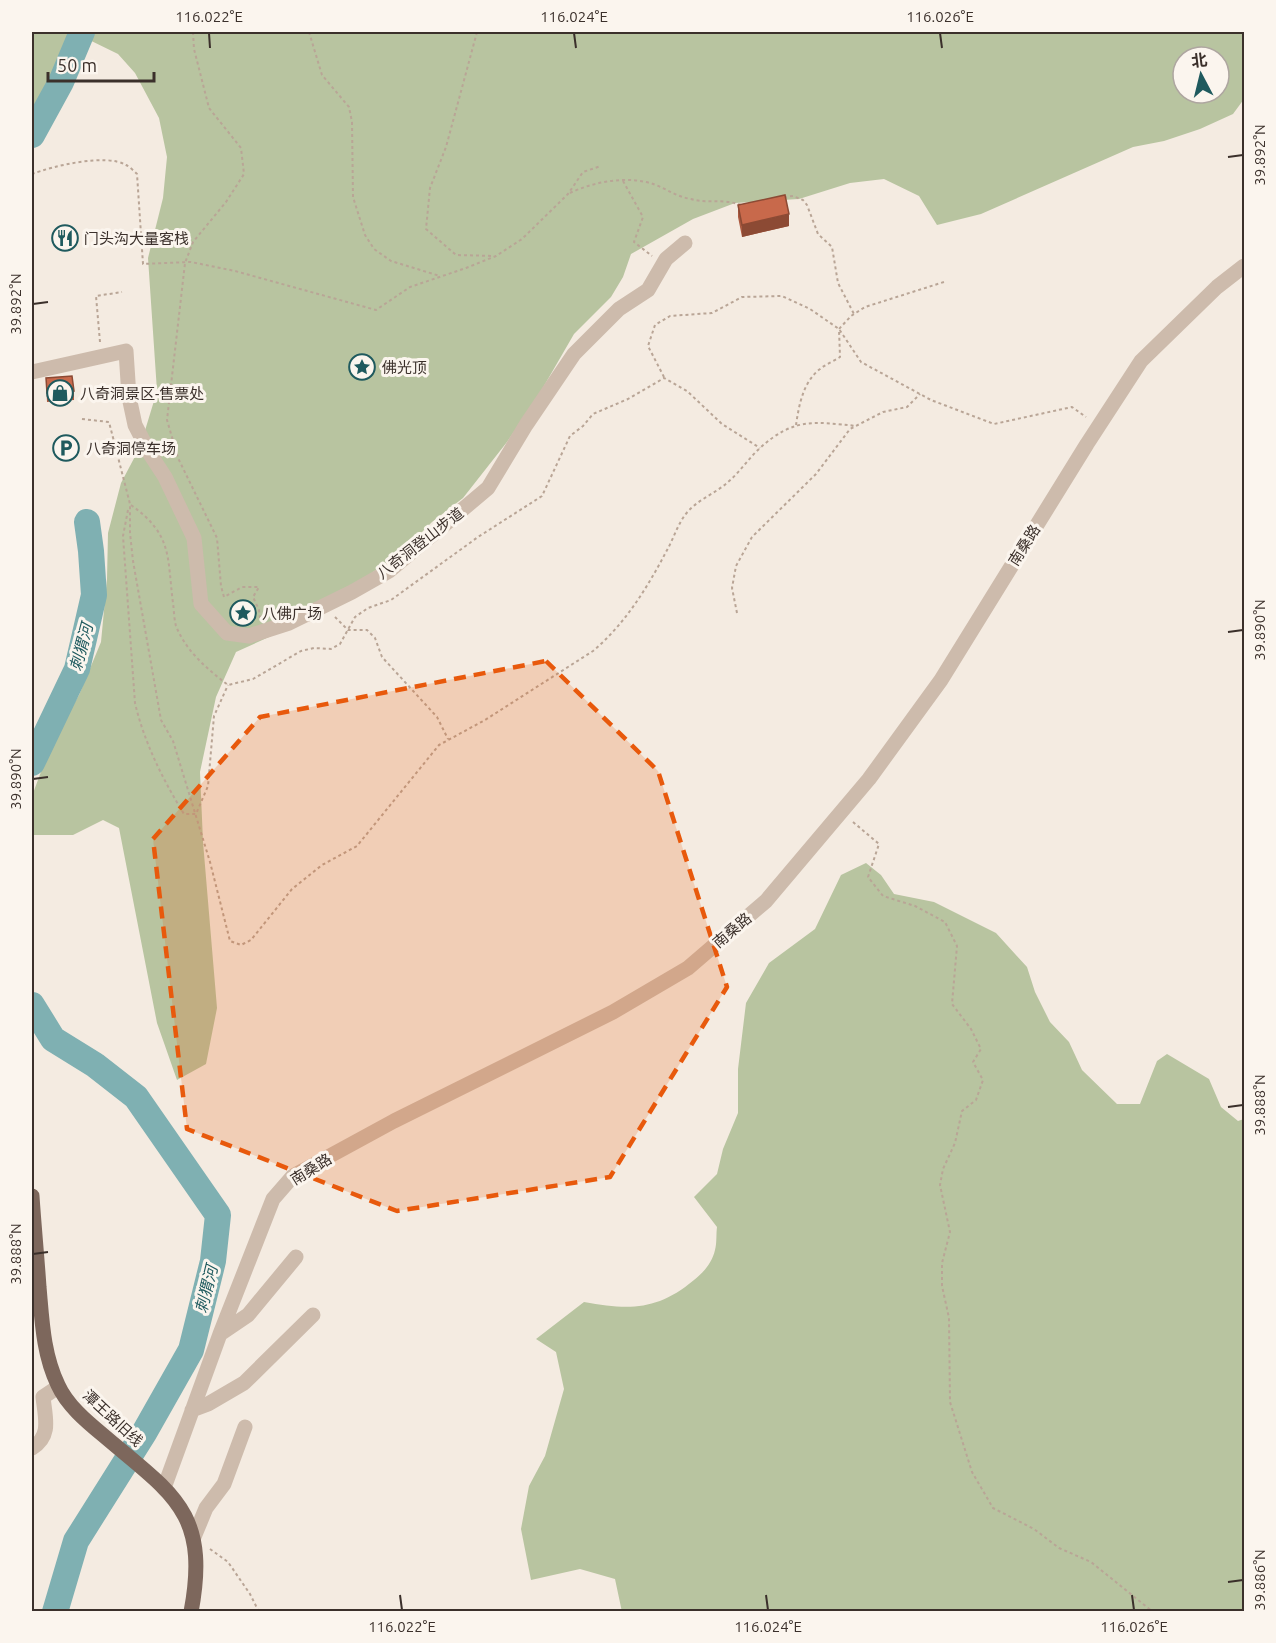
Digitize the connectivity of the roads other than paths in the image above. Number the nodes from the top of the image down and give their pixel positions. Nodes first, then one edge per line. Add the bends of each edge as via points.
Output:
1 (685, 243) dead end
2 (1245, 266) edge
3 (32, 374) edge
4 (32, 381) edge
5 (32, 1196) edge
6 (296, 1257) dead end
7 (312, 1315) dead end
8 (37, 1321) edge
9 (220, 1334) junction
10 (58, 1387) junction
11 (192, 1410) junction
12 (245, 1427) dead end
13 (32, 1448) edge
14 (160, 1484) junction
15 (194, 1537) junction
16 (191, 1611) edge

1 - 3 street, 八奇洞登山步道 via 666,258 648,290 619,309 574,354 488,488 389,571 309,614 249,636 227,633 201,604 194,538 135,425 126,351
2 - 9 street, 南桑路 via 1216,287 1141,361 941,680 869,779 766,902 688,968 613,1012 293,1176 273,1198
3 - 4 street
5 - 8 main road, 潭王路旧线
6 - 9 street via 248,1316
7 - 11 street via 244,1383
8 - 10 main road, 潭王路旧线
9 - 11 street, 南桑路
10 - 13 street via 43,1397 46,1428 40,1443
10 - 14 main road, 潭王路旧线 via 70,1405
11 - 14 street, 南桑路
12 - 15 street via 228,1475 206,1508
14 - 15 main road, 潭王路旧线 via 189,1522
15 - 16 main road, 潭王路旧线 via 196,1572

